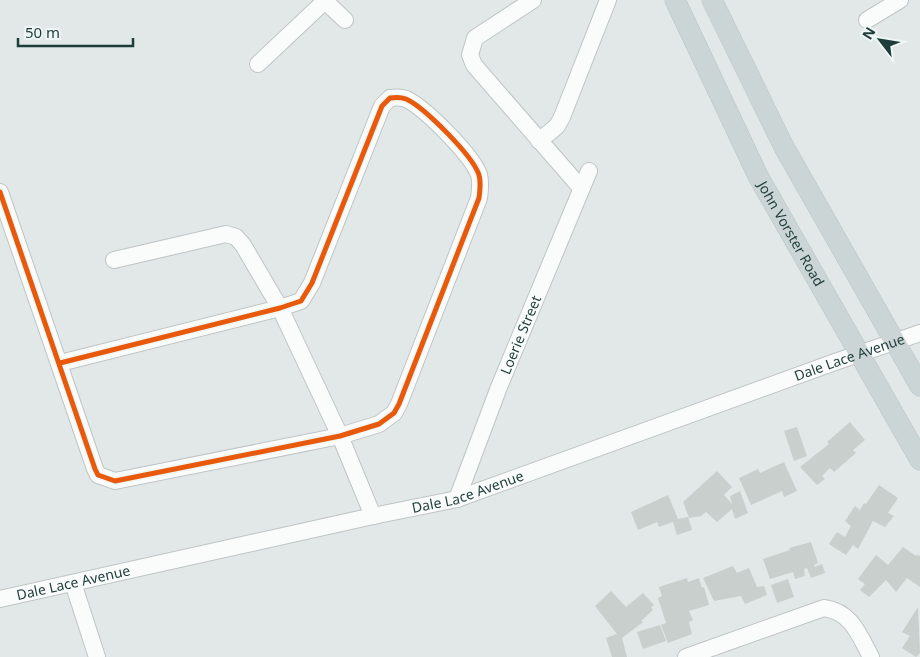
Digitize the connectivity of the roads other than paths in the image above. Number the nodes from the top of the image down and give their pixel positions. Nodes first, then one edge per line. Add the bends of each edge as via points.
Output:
1 (533, 0) edge
2 (608, 0) edge
3 (675, 0) edge
4 (712, 0) edge
5 (900, 0) edge
6 (324, 1) edge
7 (345, 20) dead end
8 (867, 20) dead end
9 (258, 64) dead end
10 (540, 141) junction
11 (590, 171) dead end
12 (581, 188) junction
13 (0, 192) edge
14 (114, 260) dead end
15 (280, 308) junction
16 (920, 333) edge
17 (895, 342) junction
18 (861, 354) junction
19 (60, 363) junction
20 (920, 386) edge
21 (340, 436) junction
22 (920, 460) edge
23 (458, 500) junction
24 (373, 516) junction
25 (73, 583) junction
26 (0, 599) edge
27 (97, 657) edge
28 (686, 657) edge
29 (871, 657) edge

1 - 10 street via 475,38 470,55 474,65
2 - 10 street via 562,116 557,126
3 - 18 main road, John Vorster Road via 758,176
4 - 17 main road via 784,147
5 - 8 street
6 - 7 street
6 - 9 street
10 - 12 street
11 - 12 street, Loerie Street
12 - 23 street, Loerie Street via 499,387
13 - 19 street
14 - 15 street via 232,235 243,245
15 - 19 street
15 - 21 street
15 - 21 street via 305,297 382,106 397,96 414,104 447,132 475,167 480,176 479,198 394,413 379,424
16 - 17 street, Dale Lace Avenue
17 - 18 street, Dale Lace Avenue
17 - 20 main road
18 - 22 main road, John Vorster Road
18 - 23 street, Dale Lace Avenue
19 - 21 street via 95,469 98,475 110,480 124,481
21 - 24 street
23 - 24 street, Dale Lace Avenue
24 - 25 street, Dale Lace Avenue
25 - 26 street, Dale Lace Avenue
25 - 27 street
28 - 29 street via 824,608 836,610 853,623

